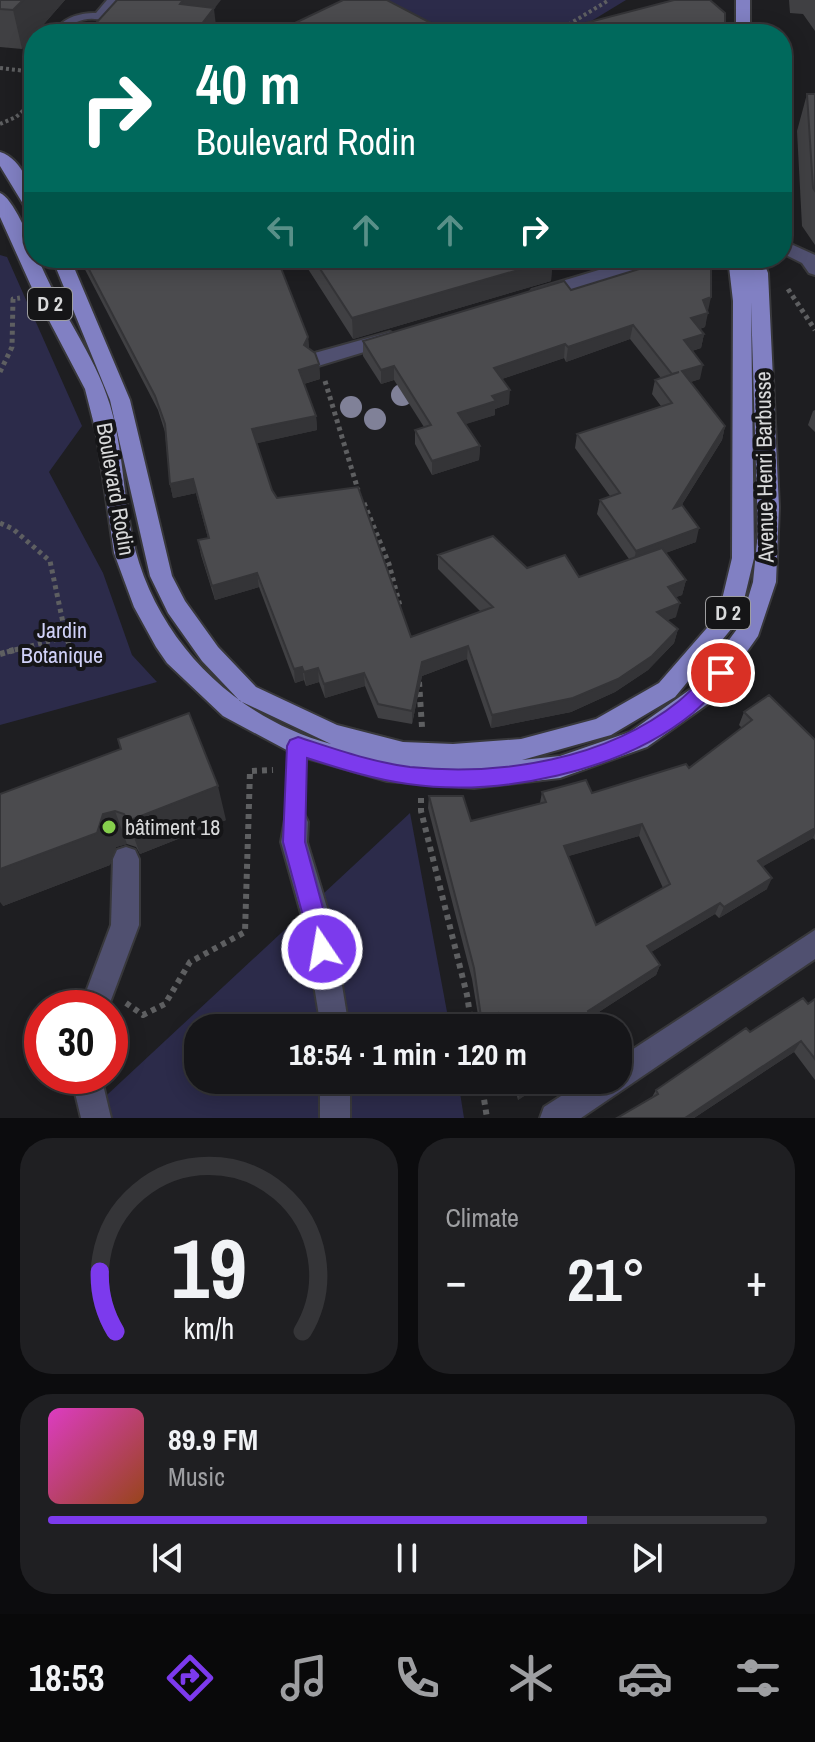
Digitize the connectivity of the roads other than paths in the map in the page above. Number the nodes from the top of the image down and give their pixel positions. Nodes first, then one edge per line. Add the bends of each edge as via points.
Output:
1 (112, 0) edge
2 (743, 0) edge
3 (99, 16) junction
4 (66, 24) edge
5 (119, 24) edge
6 (743, 24) edge
7 (0, 157) edge
8 (24, 191) edge
9 (0, 198) edge
10 (24, 235) edge
11 (792, 251) edge
12 (36, 268) edge
13 (65, 268) edge
14 (625, 268) edge
15 (738, 268) edge
16 (755, 268) edge
17 (815, 269) edge
18 (526, 297) edge
19 (407, 333) edge
20 (318, 359) edge
21 (298, 746) junction
22 (421, 766) junction
23 (295, 822) joint
24 (126, 859) dead end
25 (815, 943) edge
26 (101, 990) edge
27 (333, 1014) edge
28 (632, 1067) edge
29 (90, 1094) edge
30 (335, 1094) edge
31 (591, 1094) edge
32 (96, 1118) edge
33 (335, 1118) edge
34 (555, 1118) edge

1 - 3 lane
2 - 6 main road
3 - 4 lane
3 - 5 lane
7 - 8 main road
9 - 10 main road, Boulevard Rodin / D 2
11 - 17 street via 809,259
12 - 21 main road, Boulevard Rodin / D 2 via 45,295 81,352 97,394 121,536 156,627 175,657 224,703
13 - 22 main road, Boulevard Rodin / D 2 via 120,400 161,576 176,607 248,694 297,720
14 - 18 street
15 - 22 main road, Avenue Henri Barbusse / D 2 via 743,558 721,628 667,690 602,728 521,750
16 - 22 main road, Avenue Henri Barbusse / D 2 via 768,526 765,585 741,644 685,708 607,752 563,767 506,776
19 - 20 street
21 - 22 main road, Boulevard Rodin / D 2 via 358,766
21 - 23 lane
23 - 27 street via 294,842 318,924
24 - 26 street via 125,925
25 - 28 street
29 - 32 street
30 - 33 street
31 - 34 street

